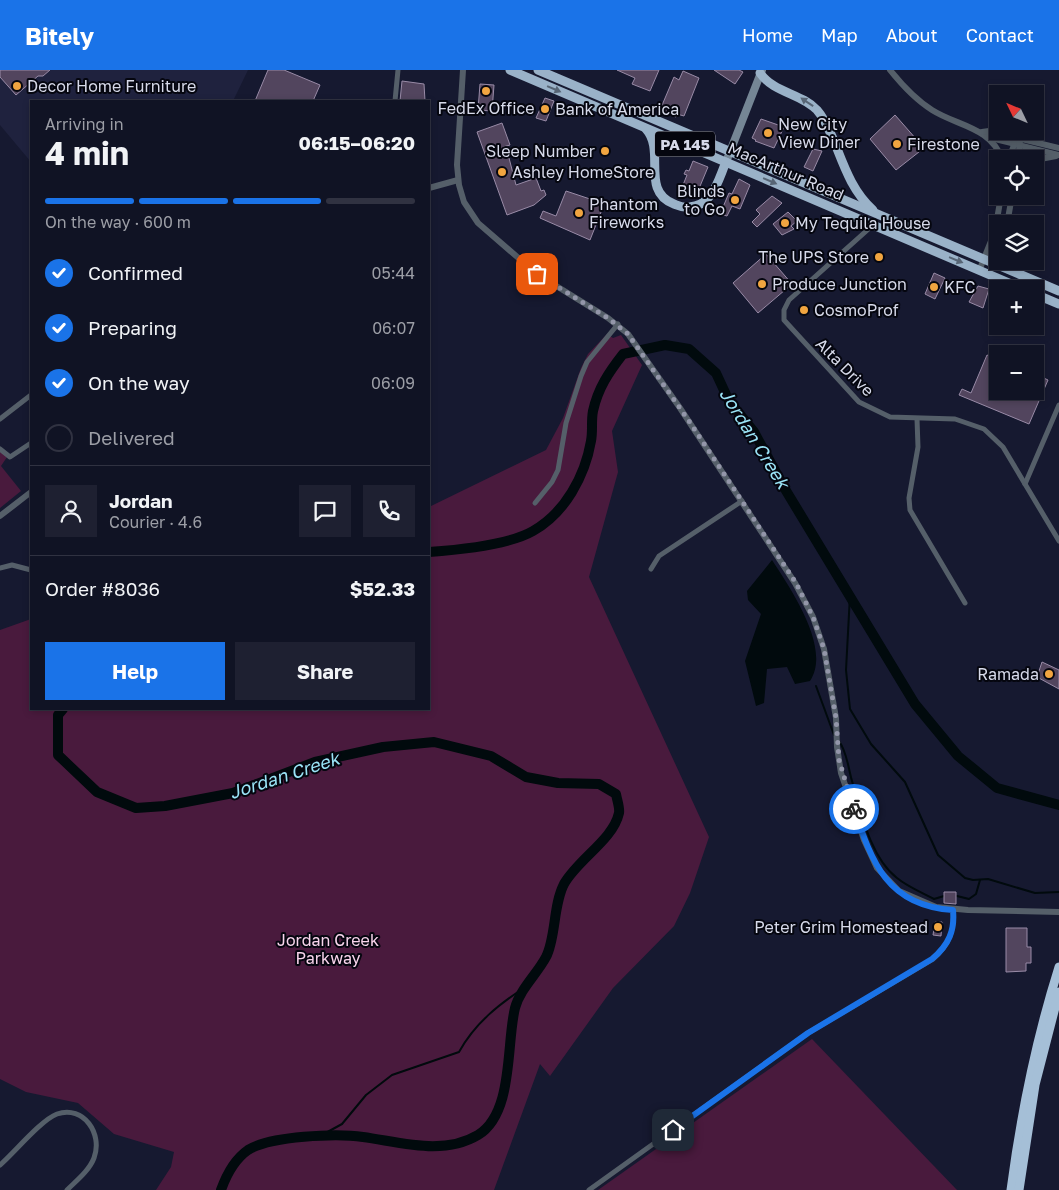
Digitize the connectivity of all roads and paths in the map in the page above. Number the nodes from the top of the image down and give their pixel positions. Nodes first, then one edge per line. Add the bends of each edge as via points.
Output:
1 (398, 70) edge
2 (463, 70) edge
3 (510, 70) edge
4 (538, 70) edge
5 (890, 70) edge
6 (761, 72) edge
7 (395, 100) edge
8 (644, 127) junction
9 (989, 130) edge
10 (984, 134) junction
11 (1017, 140) edge
12 (1020, 140) edge
13 (1027, 140) edge
14 (1013, 144) junction
15 (1021, 145) junction
16 (1059, 148) edge
17 (999, 150) edge
18 (1012, 150) edge
19 (1020, 150) edge
20 (730, 151) junction
21 (1059, 155) edge
22 (1044, 158) edge
23 (726, 162) junction
24 (458, 180) junction
25 (430, 188) edge
26 (999, 205) edge
27 (879, 215) junction
28 (873, 225) junction
29 (984, 259) junction
30 (980, 271) junction
31 (1013, 271) joint
32 (1002, 280) edge
33 (1059, 291) edge
34 (1044, 298) edge
35 (1059, 304) edge
36 (618, 324) junction
37 (30, 396) edge
38 (1059, 405) edge
39 (0, 419) edge
40 (917, 419) junction
41 (30, 444) edge
42 (0, 449) edge
43 (1025, 484) junction
44 (30, 493) edge
45 (742, 501) junction
46 (535, 504) dead end
47 (0, 516) edge
48 (1059, 541) edge
49 (0, 567) edge
50 (651, 569) dead end
51 (30, 570) edge
52 (966, 603) dead end
53 (953, 910) junction
54 (1059, 912) edge
55 (1059, 967) edge
56 (1059, 992) edge
57 (0, 1165) edge
58 (66, 1190) edge
59 (589, 1190) edge
60 (1011, 1190) edge
61 (1019, 1190) edge

1 - 7 street
2 - 24 street
3 -> 8 highway, MacArthur Road / PA 145
4 - 20 highway, MacArthur Road / PA 145
5 - 10 street via 914,97 931,110
6 - 20 main road
27 -> 6 highway via 856,191 821,115 803,99 768,83
8 - 23 highway, MacArthur Road / PA 145
8 - 23 highway via 655,143 657,189 668,202 687,207 705,202
9 - 10 street
10 - 14 street
10 - 17 street
11 - 14 street
12 - 15 street
13 - 16 street
14 - 15 street
14 - 18 street
15 - 19 street
15 - 21 street
20 - 23 main road
20 - 27 highway, MacArthur Road / PA 145
21 - 22 street
23 -> 28 highway, MacArthur Road / PA 145
24 - 25 street
24 - 36 street via 464,202 478,223 537,274
26 - 29 street via 995,231
27 - 29 highway, MacArthur Road / PA 145
28 -> 30 highway, MacArthur Road / PA 145
28 - 40 street, Alta Drive via 790,300 782,316 859,402 890,417
29 - 30 street
29 - 31 highway, MacArthur Road / PA 145
30 - 32 highway, MacArthur Road / PA 145
31 - 33 highway, MacArthur Road / PA 145
34 - 35 highway
36 - 45 street via 653,369
36 - 46 street via 587,362 566,423 558,470
37 - 39 street
38 - 43 street
40 - 43 street, Alta Drive via 955,419 984,429 1003,448
40 - 52 street via 918,447 909,498 910,510
41 - 42 street via 10,457
43 - 48 street, Alta Drive
44 - 47 street
45 - 50 street via 659,556
45 - 53 street via 796,583 813,617 824,649 845,786 877,868 909,897
49 - 51 street via 19,565
53 - 54 street
53 - 59 street via 951,934 932,959 808,1033
55 - 60 highway via 1029,1075
56 - 61 highway via 1035,1085
57 - 58 street via 52,1116 77,1114 93,1130 96,1150 91,1164

